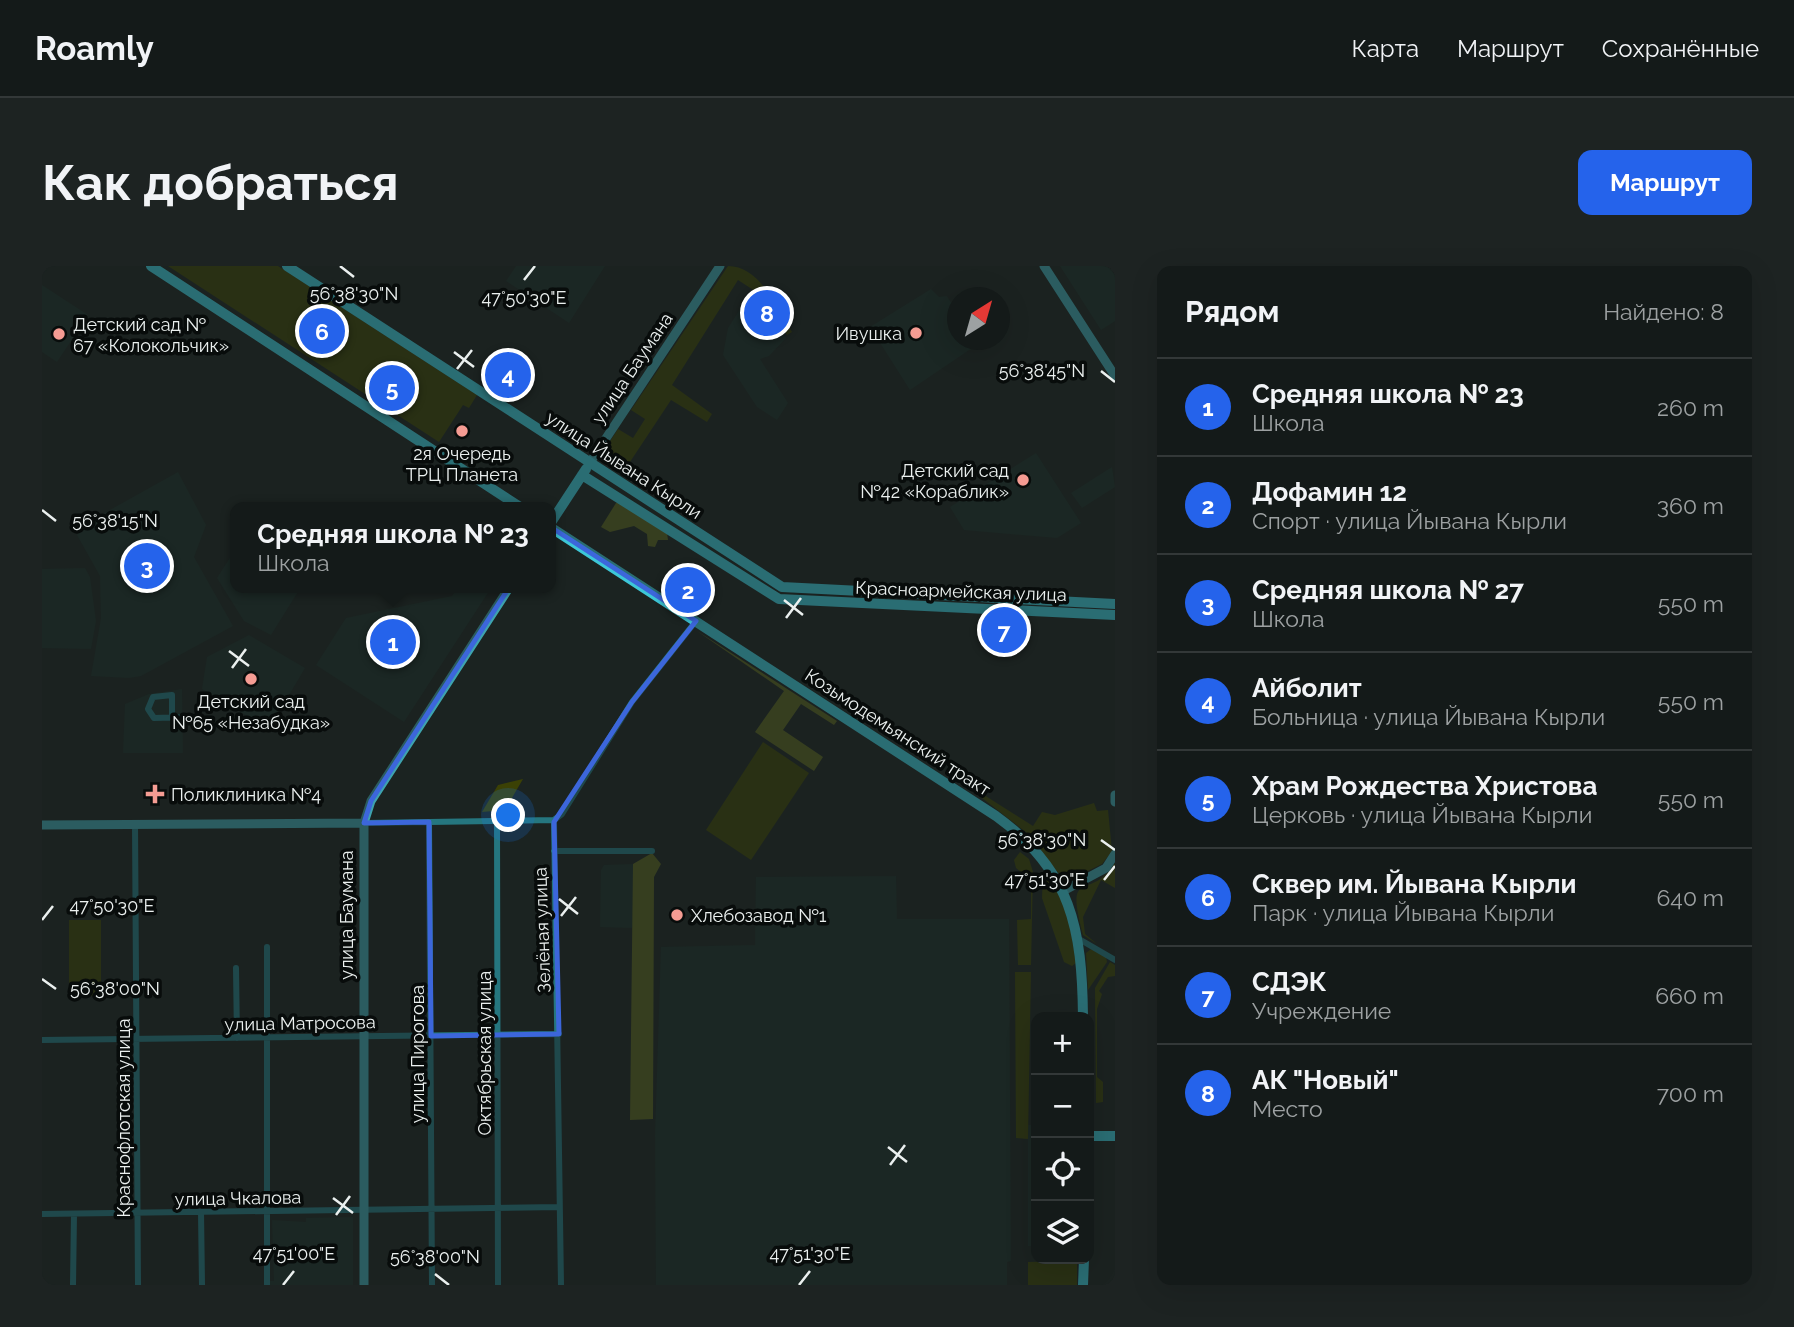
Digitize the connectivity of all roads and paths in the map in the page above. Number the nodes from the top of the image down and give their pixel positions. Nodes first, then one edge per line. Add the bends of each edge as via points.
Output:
1 (151, 266) edge
2 (287, 266) edge
3 (720, 266) edge
4 (1044, 266) edge
5 (1115, 376) edge
6 (589, 464) junction
7 (582, 475) junction
8 (512, 502) edge
9 (556, 518) edge
10 (677, 521) junction
11 (556, 529) edge
12 (670, 531) junction
13 (806, 590) junction
14 (506, 593) edge
15 (922, 601) junction
16 (805, 602) junction
17 (955, 602) junction
18 (1115, 604) edge
19 (1115, 615) edge
20 (696, 621) junction
21 (189, 717) dead end
22 (172, 718) junction
23 (1115, 795) edge
24 (1115, 802) edge
25 (554, 820) junction
26 (497, 821) junction
27 (429, 822) junction
28 (364, 823) junction
29 (135, 824) junction
30 (42, 825) edge
31 (554, 851) junction
32 (652, 851) dead end
33 (1115, 853) edge
34 (1063, 891) junction
35 (1079, 939) junction
36 (267, 947) dead end
37 (1115, 960) edge
38 (236, 968) dead end
39 (1083, 1012) edge
40 (559, 1034) junction
41 (497, 1035) junction
42 (364, 1036) junction
43 (431, 1036) junction
44 (267, 1037) junction
45 (237, 1038) junction
46 (136, 1039) junction
47 (42, 1040) edge
48 (1094, 1136) edge
49 (1115, 1136) edge
50 (559, 1208) junction
51 (432, 1210) junction
52 (364, 1211) junction
53 (498, 1211) junction
54 (201, 1212) junction
55 (268, 1212) junction
56 (137, 1213) junction
57 (42, 1214) edge
58 (74, 1214) junction
59 (1084, 1264) edge
60 (73, 1285) edge
61 (138, 1285) edge
62 (202, 1285) edge
63 (267, 1285) edge
64 (364, 1285) edge
65 (432, 1285) edge
66 (498, 1285) edge
67 (561, 1285) edge
68 (1083, 1285) edge

1 - 8 main road
2 - 6 main road, улица Йывана Кырли
3 - 6 street, улица Баумана
4 - 5 street
6 - 7 main road, улица Баумана
6 - 10 main road, улица Йывана Кырли
7 - 9 main road, улица Баумана
7 - 12 main road, улица Йывана Кырли
10 - 12 main road
10 - 13 main road, улица Йывана Кырли via 777,585
11 - 20 main road
12 - 16 main road, улица Йывана Кырли via 771,596
13 - 15 main road, Красноармейская улица
13 - 16 main road
14 - 28 street, улица Баумана via 371,801
15 - 16 main road, Красноармейская улица
15 - 17 main road, Красноармейская улица
17 - 18 main road, Красноармейская улица
17 - 19 main road, Красноармейская улица
20 - 25 street via 632,702
20 - 34 main road, Козьмодемьянский тракт via 1003,822 1032,849
21 - 22 street
22 - 22 street via 154,718 148,709 153,697 172,695
23 - 24 street
25 - 26 street
25 - 31 street, Зелёная улица
26 - 27 street
26 - 41 street, Октябрьская улица
27 - 28 street
27 - 43 street, улица Пирогова
28 - 29 street
28 - 42 street, улица Баумана
29 - 30 street
29 - 46 street, Краснофлотская улица
31 - 32 street
31 - 40 street, Зелёная улица
33 - 34 street via 1106,868
34 - 35 main road, Козьмодемьянский тракт
35 - 37 street
35 - 39 main road, Козьмодемьянский тракт
36 - 44 street
38 - 45 street
40 - 41 street, улица Матросова
40 - 50 street, Зелёная улица
41 - 43 street, улица Матросова
41 - 53 street, Октябрьская улица
42 - 43 street, улица Матросова
42 - 44 street, улица Матросова
42 - 52 street, улица Баумана
43 - 51 street, улица Пирогова
44 - 45 street, улица Матросова
44 - 55 street
45 - 46 street, улица Матросова
46 - 47 street, улица Матросова
46 - 56 street, Краснофлотская улица
48 - 49 main road
50 - 53 street, улица Чкалова
50 - 67 street, Зелёная улица
51 - 52 street, улица Чкалова
51 - 53 street, улица Чкалова
51 - 65 street, улица Пирогова
52 - 55 street, улица Чкалова
52 - 64 street, улица Баумана
53 - 66 street, Октябрьская улица
54 - 55 street, улица Чкалова
54 - 56 street, улица Чкалова
54 - 62 street
55 - 63 street
56 - 58 street, улица Чкалова
56 - 61 street, Краснофлотская улица
57 - 58 street, улица Чкалова
58 - 60 street
59 - 68 main road

